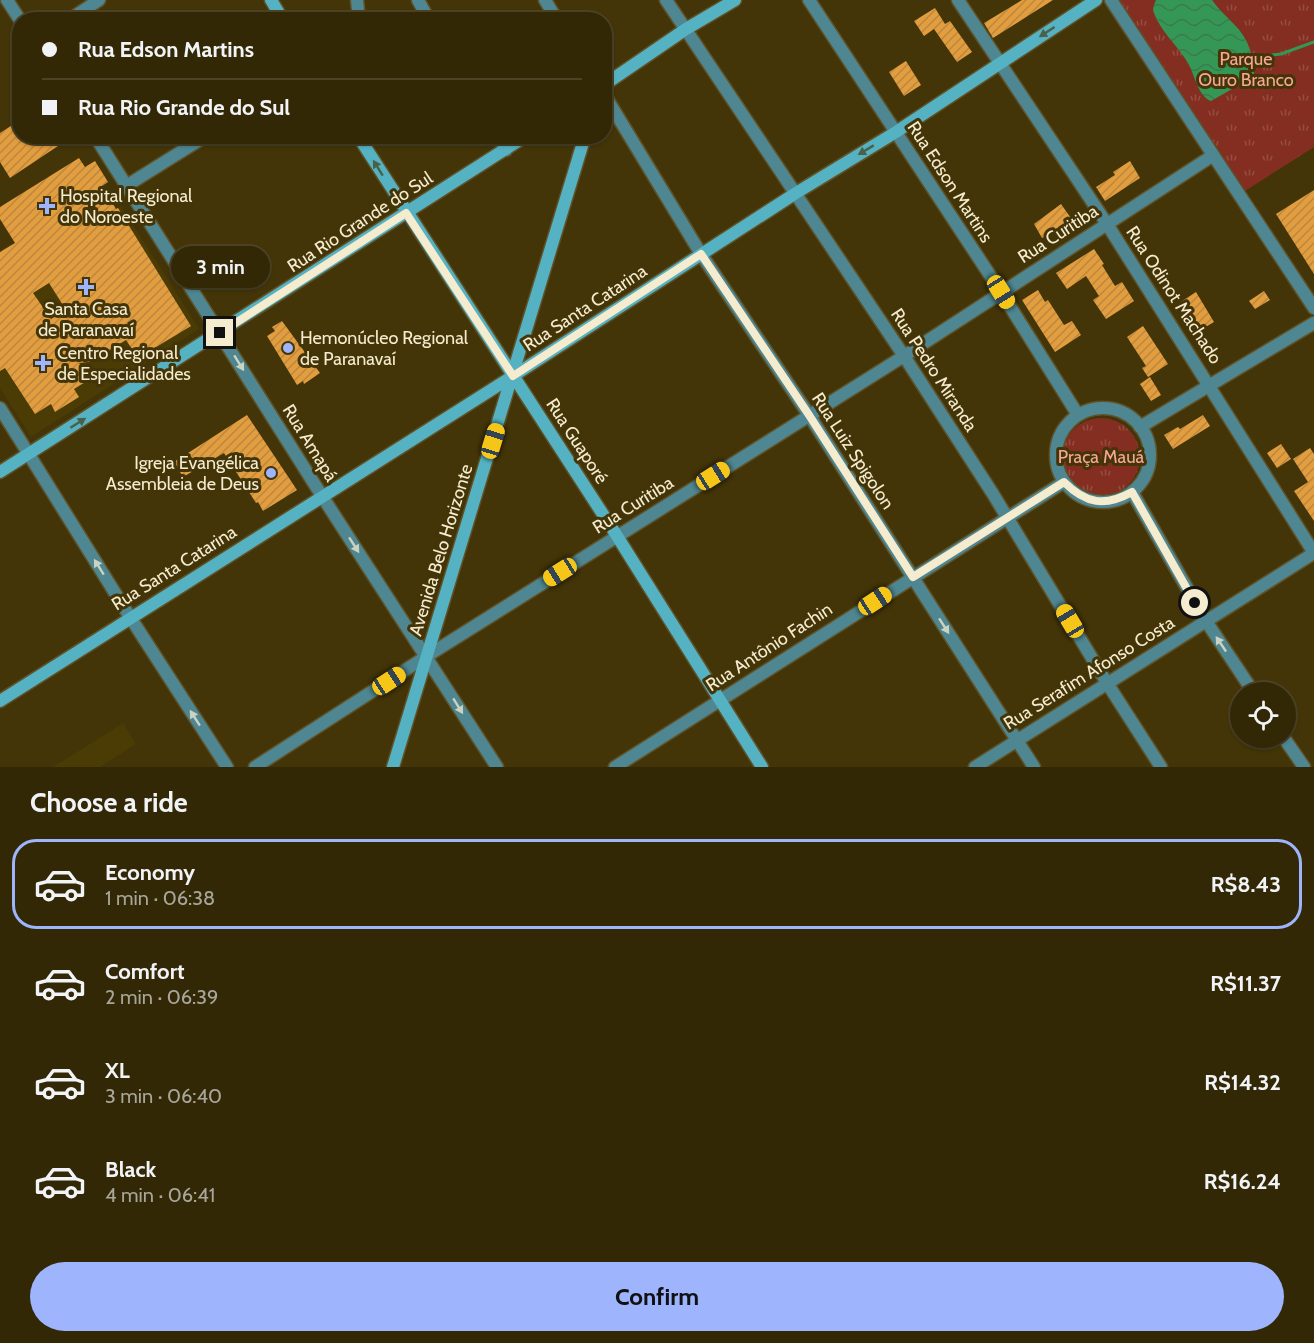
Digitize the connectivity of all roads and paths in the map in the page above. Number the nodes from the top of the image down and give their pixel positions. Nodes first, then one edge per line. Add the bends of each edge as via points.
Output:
1 (99, 0) edge
2 (666, 0) edge
3 (735, 0) edge
4 (809, 0) edge
5 (958, 0) edge
6 (1096, 0) edge
7 (1111, 0) edge
8 (81, 12) edge
9 (686, 29) junction
10 (1001, 62) junction
11 (612, 80) edge
12 (612, 107) edge
13 (896, 132) junction
14 (100, 144) edge
15 (193, 144) edge
16 (363, 144) edge
17 (503, 144) edge
18 (515, 144) edge
19 (583, 144) edge
20 (506, 150) junction
21 (1212, 156) junction
22 (126, 186) junction
23 (796, 193) junction
24 (406, 213) junction
25 (1107, 224) junction
26 (701, 254) junction
27 (1001, 292) junction
28 (1314, 308) edge
29 (1314, 322) edge
30 (220, 333) junction
31 (904, 356) junction
32 (513, 376) junction
33 (1210, 386) junction
34 (0, 408) edge
35 (809, 415) junction
36 (1078, 415) junction
37 (1140, 427) junction
38 (29, 454) junction
39 (0, 472) edge
40 (1064, 482) junction
41 (1132, 492) junction
42 (322, 496) junction
43 (1008, 519) junction
44 (618, 536) junction
45 (1314, 553) edge
46 (913, 577) junction
47 (130, 617) junction
48 (1206, 621) junction
49 (427, 656) junction
50 (1247, 682) edge
51 (1107, 683) junction
52 (721, 699) junction
53 (0, 700) edge
54 (1017, 740) junction
55 (1291, 748) edge
56 (227, 767) edge
57 (255, 767) edge
58 (393, 767) edge
59 (496, 767) edge
60 (615, 767) edge
61 (762, 767) edge
62 (975, 767) edge
63 (1034, 767) edge
64 (1161, 767) edge
65 (1304, 767) edge

1 - 8 street
2 - 9 street, Rua Pedro Miranda
3 - 9 street
4 - 13 street, Rua Edson Martins
5 - 10 street, Rua Odinot Machado
6 -> 10 street, Rua Santa Catarina
7 - 21 street
9 - 11 street
9 - 23 street, Rua Pedro Miranda
10 - 13 street, Rua Santa Catarina
10 - 25 street, Rua Odinot Machado
12 - 26 street, Rua Luiz Spigolon
13 -> 23 street, Rua Santa Catarina
13 - 27 street, Rua Edson Martins
14 - 22 street, Rua Amapá
15 - 22 street
24 -> 16 street, Rua Guaporé
17 - 20 street
18 - 20 street, Rua Rio Grande do Sul
19 - 32 street, Avenida Belo Horizonte
20 - 24 street, Rua Rio Grande do Sul
21 - 25 street, Rua Curitiba
21 - 28 street
22 - 30 street, Rua Amapá
23 - 26 street, Rua Santa Catarina
23 - 31 street, Rua Pedro Miranda
24 - 30 street, Rua Rio Grande do Sul
24 - 32 street, Rua Guaporé
25 - 27 street, Rua Curitiba
25 - 33 street, Rua Odinot Machado
26 - 32 street, Rua Santa Catarina
26 - 35 street, Rua Luiz Spigolon
27 - 31 street, Rua Curitiba
27 - 36 street, Rua Edson Martins
29 - 33 street
38 -> 30 street, Rua Rio Grande do Sul
30 -> 42 street, Rua Amapá
31 - 35 street, Rua Curitiba
31 - 43 street, Rua Pedro Miranda
32 - 42 street, Rua Santa Catarina
32 - 44 street, Rua Guaporé
32 - 49 street, Avenida Belo Horizonte
33 - 37 street
33 - 45 street, Rua Odinot Machado
34 - 38 street
35 - 44 street, Rua Curitiba
35 - 46 street, Rua Luiz Spigolon
36 - 37 street via 1112,409 1131,417
36 - 40 street via 1061,434 1057,445 1057,464
37 - 41 street via 1147,437 1150,461 1141,483
38 - 39 street, Rua Rio Grande do Sul
47 -> 38 street
40 - 41 street via 1089,500 1104,502
40 - 43 street, Rua Antônio Fachin
41 - 48 street
42 - 47 street, Rua Santa Catarina
42 -> 49 street, Rua Amapá
43 - 46 street, Rua Antônio Fachin
43 - 51 street, Rua Pedro Miranda
44 - 49 street, Rua Curitiba
44 - 52 street, Rua Guaporé
45 - 48 street, Rua Serafim Afonso Costa
46 - 52 street, Rua Antônio Fachin
46 -> 54 street, Rua Luiz Spigolon
47 - 53 street, Rua Santa Catarina
56 -> 47 street
50 -> 48 street
48 - 51 street, Rua Serafim Afonso Costa
49 - 57 street, Rua Curitiba
49 - 58 street, Avenida Belo Horizonte
49 -> 59 street, Rua Amapá
51 - 54 street, Rua Serafim Afonso Costa
51 - 64 street, Rua Pedro Miranda
52 - 60 street, Rua Antônio Fachin
52 - 61 street, Rua Guaporé
54 - 62 street, Rua Serafim Afonso Costa
54 - 63 street, Rua Luiz Spigolon
55 - 65 street

